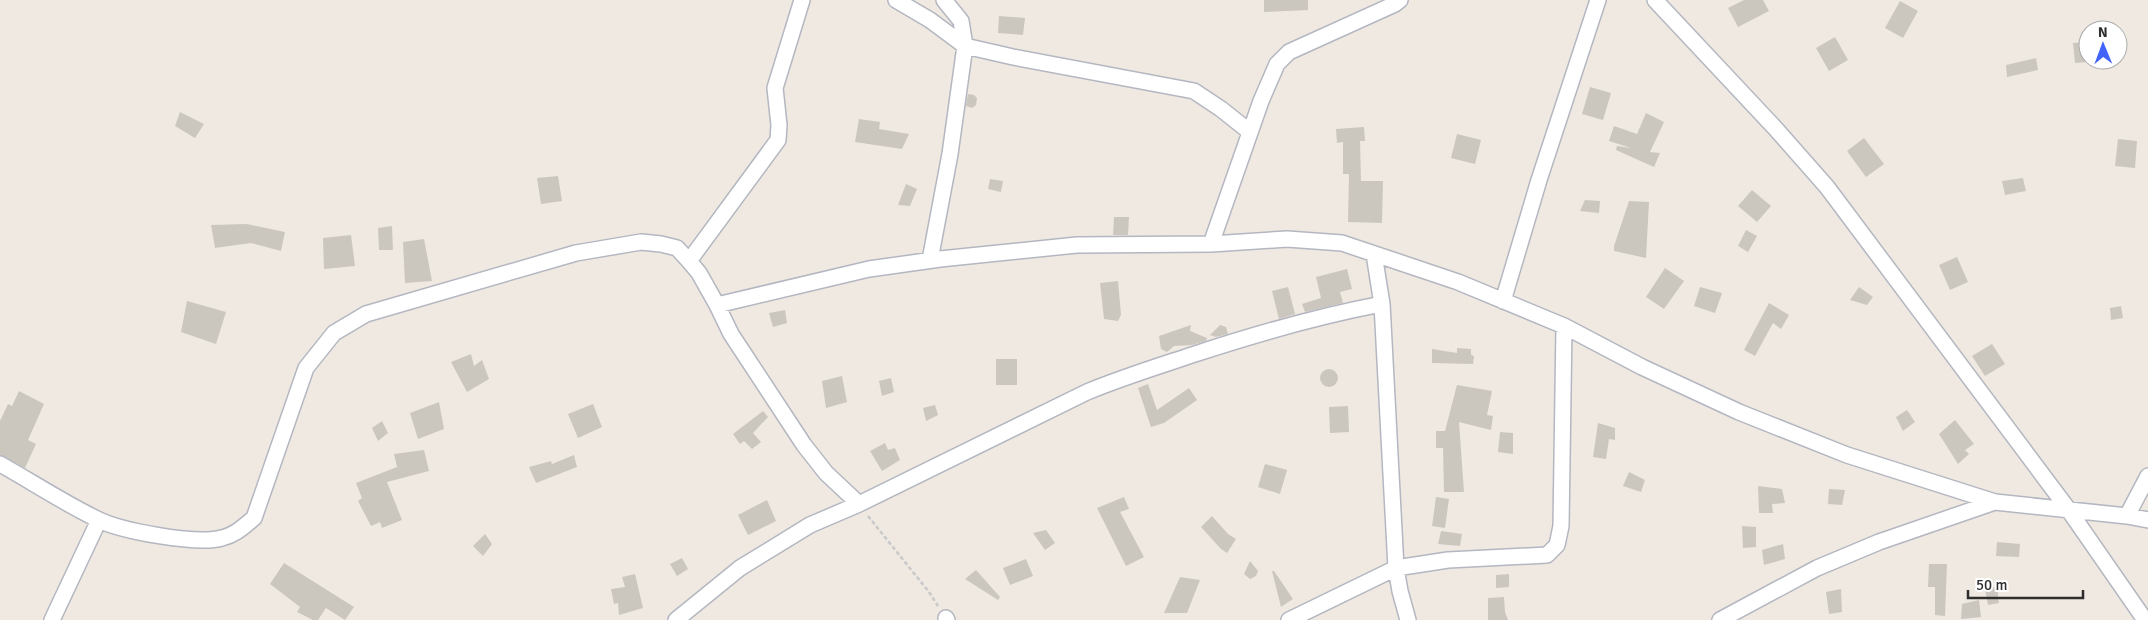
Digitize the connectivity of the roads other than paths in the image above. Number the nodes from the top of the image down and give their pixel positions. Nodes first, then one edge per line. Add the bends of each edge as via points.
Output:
1 (802, 0) edge
2 (896, 0) edge
3 (944, 0) edge
4 (1400, 0) edge
5 (1598, 0) edge
6 (1655, 0) edge
7 (965, 46) junction
8 (1250, 132) junction
9 (1211, 244) junction
10 (1374, 254) junction
11 (689, 260) junction
12 (930, 260) junction
13 (1503, 301) junction
14 (1382, 304) junction
15 (717, 305) junction
16 (1564, 326) junction
17 (0, 464) edge
18 (2148, 476) edge
19 (1994, 502) junction
20 (860, 504) junction
21 (2068, 510) junction
22 (2127, 516) junction
23 (98, 520) junction
24 (2148, 520) edge
25 (1396, 568) junction
26 (52, 620) edge
27 (676, 620) edge
28 (1289, 620) edge
29 (1408, 620) edge
30 (1720, 620) edge
31 (2144, 620) edge

1 - 11 street via 776,88 778,140
2 - 7 street
3 - 7 street via 961,21
4 - 8 street via 1289,52 1277,64
5 - 13 street
6 - 21 street via 1827,187
7 - 8 street via 1194,91
7 - 12 street via 950,154
8 - 9 street
9 - 10 street via 1324,240
9 - 12 street via 1102,244
10 - 13 street
10 - 14 street
11 - 15 street
11 - 23 street via 677,248 642,242 626,244 576,253 366,314 334,334 306,368 254,518 238,532 220,539 175,538 132,531
12 - 15 street via 828,277
13 - 16 street
14 - 20 street via 1252,336 1120,378
14 - 25 street
15 - 20 street via 731,334 804,445 826,473
16 - 19 street via 1739,412 1847,455
16 - 25 street via 1561,526 1557,545 1547,555 1448,560
17 - 23 street
18 - 22 street
19 - 21 street
19 - 30 street via 1817,568
20 - 27 street via 810,524 754,558
21 - 22 street
21 - 31 street
22 - 24 street
23 - 26 street
25 - 28 street
25 - 29 street

